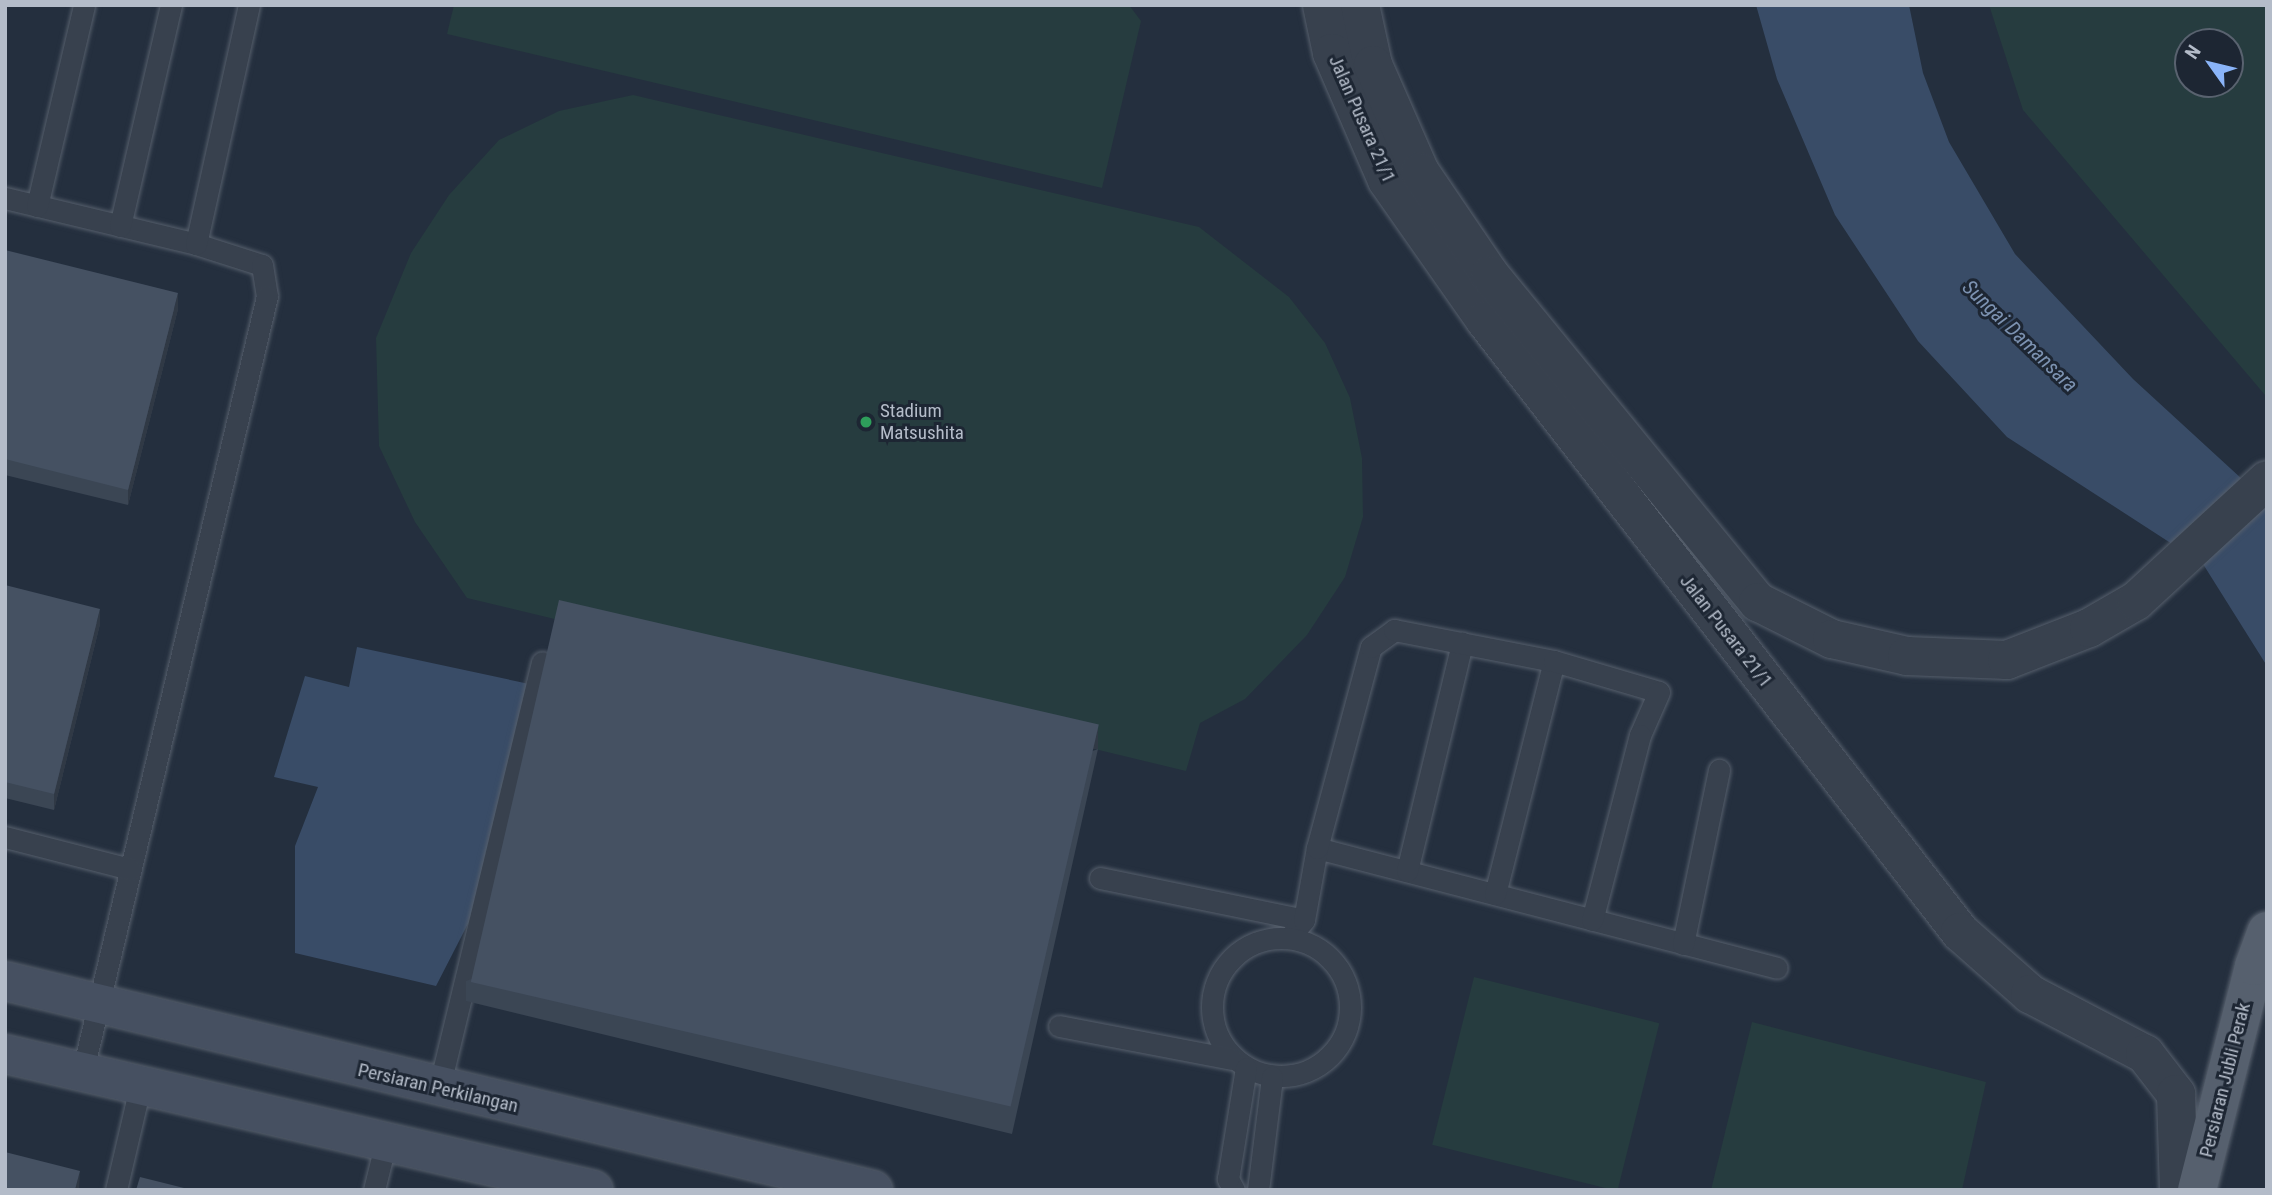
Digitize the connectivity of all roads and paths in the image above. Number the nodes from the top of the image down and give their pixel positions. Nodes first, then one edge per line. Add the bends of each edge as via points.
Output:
1 (84, 5) edge
2 (171, 5) edge
3 (249, 5) edge
4 (1322, 5) edge
5 (1360, 5) edge
6 (5, 198) edge
7 (37, 206) junction
8 (120, 226) junction
9 (196, 244) junction
10 (2267, 480) edge
11 (1462, 643) junction
12 (1554, 661) junction
13 (542, 662) edge
14 (1719, 770) dead end
15 (5, 836) edge
16 (1317, 848) junction
17 (130, 869) junction
18 (1407, 871) junction
19 (1100, 878) dead end
20 (1495, 894) junction
21 (1592, 919) junction
22 (1304, 920) junction
23 (1290, 937) junction
24 (1684, 944) junction
25 (2260, 949) edge
26 (1777, 968) dead end
27 (5, 981) edge
28 (98, 1005) junction
29 (1059, 1026) dead end
30 (5, 1054) edge
31 (1239, 1063) junction
32 (82, 1074) junction
33 (1272, 1077) junction
34 (140, 1087) junction
35 (439, 1088) junction
36 (386, 1141) junction
37 (116, 1190) edge
38 (374, 1190) edge
39 (594, 1190) edge
40 (873, 1190) edge
41 (1234, 1190) edge
42 (1258, 1190) edge
43 (2179, 1190) edge
44 (2197, 1190) edge

1 - 7 lane
2 - 8 lane
3 - 9 lane
4 - 43 street, Jalan Pusara 21/1 via 1332,53 1387,180 1485,320 1960,932 2030,994 2145,1054 2176,1094
5 - 10 street, Jalan Pusara 21/1 via 1373,65 1420,172 1490,275 1758,602 1845,642 1907,656 2007,660 2089,628 2136,601
6 - 7 lane
7 - 8 lane
8 - 9 lane
9 - 17 lane via 262,265 267,296
11 - 12 lane
11 - 16 lane via 1394,630 1371,648
11 - 18 lane
12 - 20 lane
12 - 21 lane via 1659,692 1640,735
13 - 35 lane
14 - 24 lane
15 - 17 lane
16 - 18 lane
16 - 22 lane
17 - 28 lane
18 - 20 lane
19 - 22 lane
20 - 21 lane
21 - 24 lane
22 - 23 lane
23 - 31 lane via 1247,945 1217,977 1211,1021
23 - 33 lane via 1329,955 1350,993 1345,1037 1315,1069
24 - 26 lane
25 - 44 main road, Persiaran Jubli Perak
27 - 28 main road, Persiaran Perkilangan
28 - 32 lane
28 - 35 main road, Persiaran Perkilangan
29 - 31 lane
30 - 32 main road
31 - 33 lane
31 - 41 lane via 1228,1179
32 - 34 main road
33 - 42 lane
34 - 36 main road
34 - 37 lane
35 - 40 main road, Persiaran Perkilangan
36 - 38 lane
36 - 39 main road

